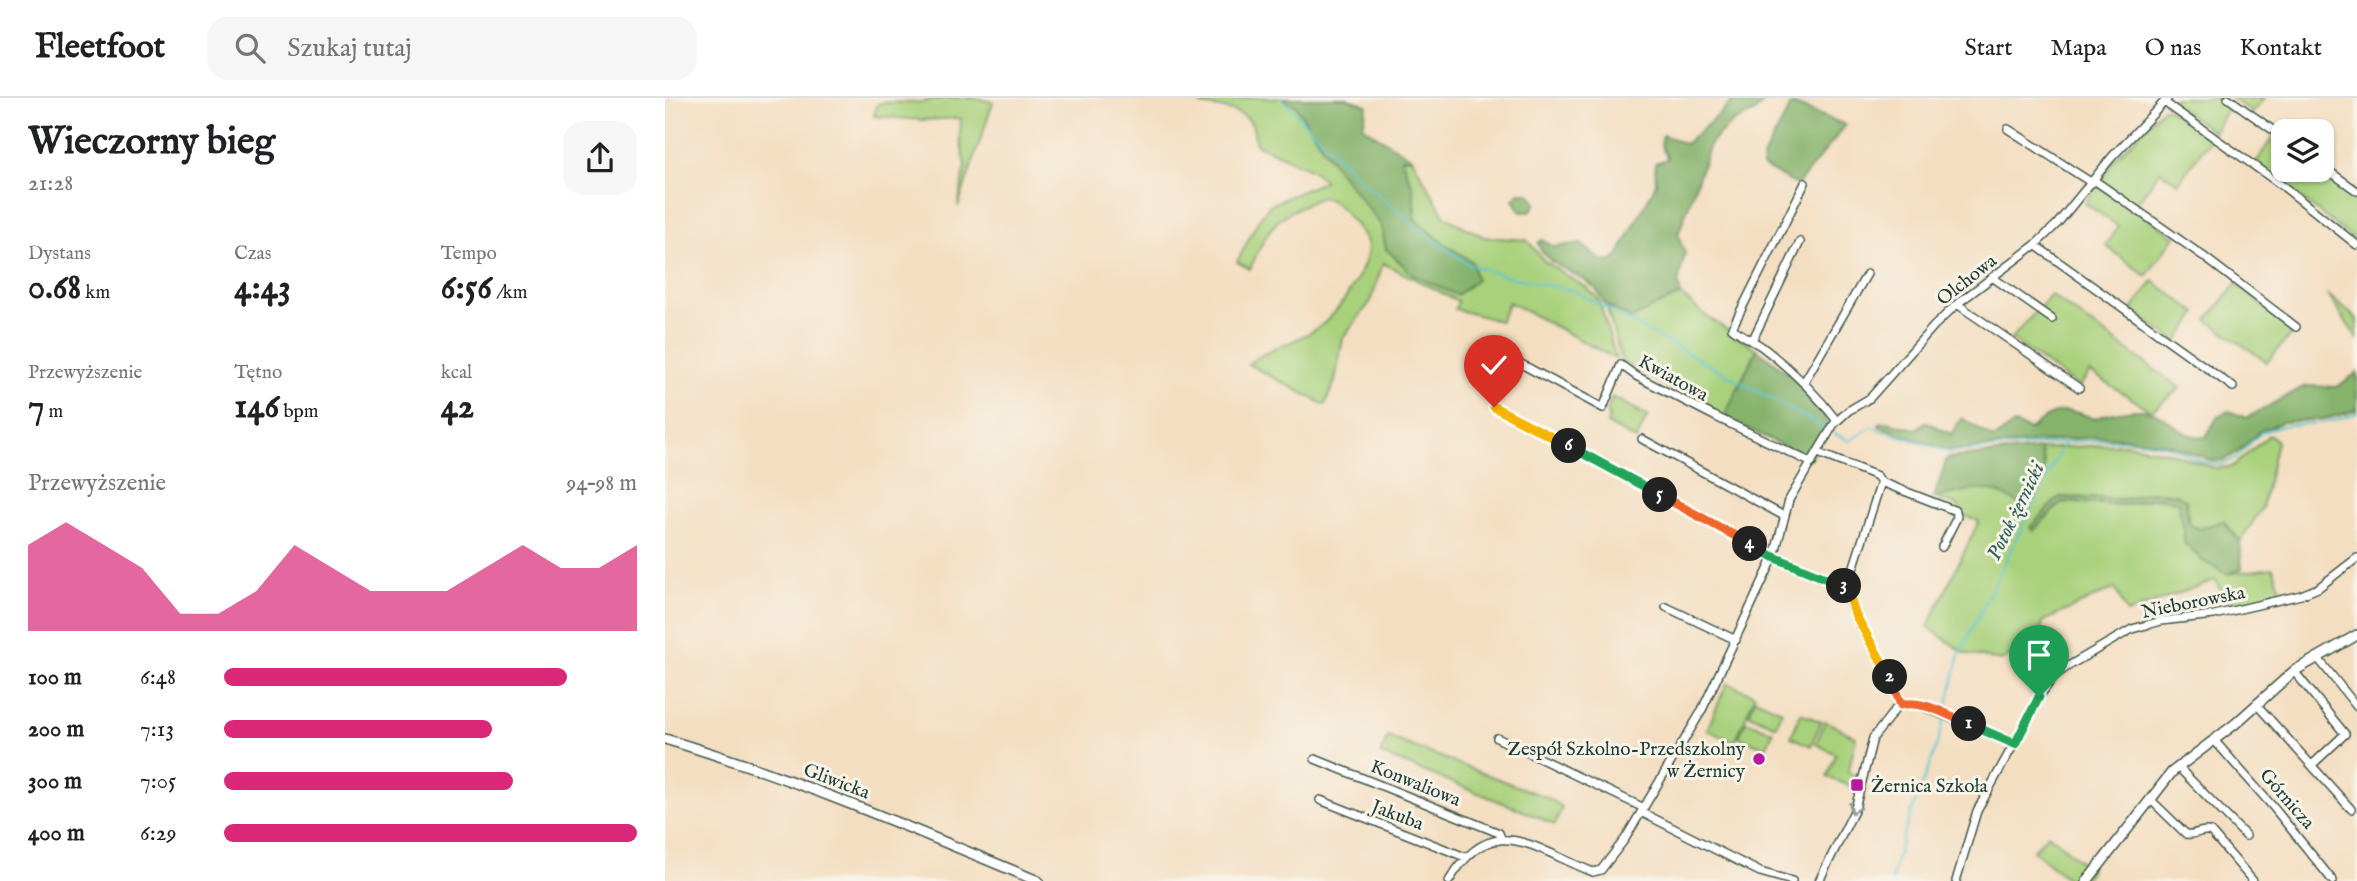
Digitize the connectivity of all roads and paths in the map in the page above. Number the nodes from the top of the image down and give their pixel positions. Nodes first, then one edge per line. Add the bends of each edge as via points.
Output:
1 (2228, 98) edge
2 (2166, 100) edge
3 (2008, 129) dead end
4 (2271, 129) edge
5 (2334, 175) edge
6 (2093, 181) junction
7 (1805, 183) dead end
8 (2357, 191) edge
9 (1800, 242) dead end
10 (2357, 244) edge
11 (2035, 245) junction
12 (1867, 274) dead end
13 (1992, 277) junction
14 (1957, 304) junction
15 (2052, 319) dead end
16 (2296, 327) dead end
17 (1752, 341) junction
18 (1510, 358) dead end
19 (1804, 382) junction
20 (2233, 387) dead end
21 (2079, 388) dead end
22 (1494, 407) dead end
23 (1832, 428) junction
24 (1641, 439) dead end
25 (1818, 453) junction
26 (1812, 463) junction
27 (1881, 482) junction
28 (1784, 516) junction
29 (1943, 547) dead end
30 (1774, 557) junction
31 (2357, 558) edge
32 (1847, 587) junction
33 (1666, 607) dead end
34 (2357, 635) edge
35 (1736, 640) junction
36 (2317, 657) junction
37 (2294, 671) junction
38 (1901, 705) junction
39 (2257, 705) junction
40 (2357, 707) edge
41 (665, 738) edge
42 (1497, 738) dead end
43 (2214, 740) junction
44 (2015, 744) junction
45 (1315, 759) dead end
46 (2313, 764) junction
47 (2178, 767) junction
48 (2150, 799) junction
49 (1319, 800) dead end
50 (2351, 809) dead end
51 (1643, 810) junction
52 (2246, 836) dead end
53 (1501, 838) junction
54 (1465, 857) junction
55 (994, 862) junction
56 (1026, 881) edge
57 (1038, 881) edge
58 (1449, 881) edge
59 (1791, 881) edge
60 (1819, 881) edge
61 (1956, 881) edge
62 (2087, 881) edge
63 (2253, 881) edge
64 (2333, 881) edge

1 - 4 street
2 - 6 street, Olchowa
2 - 10 street
3 - 6 street
5 - 8 street
6 - 11 street, Olchowa
6 - 16 street
7 - 17 street via 1732,328
9 - 17 street
11 - 13 street, Olchowa
11 - 20 street
12 - 19 street
13 - 14 street, Olchowa
13 - 15 street
14 - 21 street
14 - 23 street, Olchowa via 1870,398
17 - 19 street
18 - 26 street, Kwiatowa via 1604,408 1621,365
19 - 23 street via 1818,396
22 - 30 street
23 - 25 street, Olchowa
24 - 28 street
25 - 26 street, Olchowa
25 - 27 street via 1877,476
26 - 28 street, Olchowa
27 - 29 street via 1956,511
27 - 32 street
28 - 30 street, Olchowa
30 - 32 street
30 - 35 street, Olchowa
31 - 44 street, Nieborowska via 2309,592 2124,633 2054,677
32 - 38 street via 1855,614
33 - 35 street
34 - 36 street
35 - 51 street, Olchowa via 1701,712
36 - 37 street
36 - 40 street
37 - 39 street
37 - 46 street via 2346,734
38 - 44 street via 1914,703
38 -> 60 street via 1873,738 1854,809
39 - 43 street
39 - 46 street, Górnicza
41 - 55 street, Gliwicka via 896,821
42 - 51 street
43 - 47 street
43 - 64 street, Górnicza
44 - 61 street, Nieborowska via 1975,814
45 - 53 street, Konwaliowa via 1499,833
46 - 50 street, Górnicza
47 - 48 street
47 - 52 street
48 - 62 street
48 - 63 street via 2186,834 2213,833
49 - 54 street, Jakuba
51 - 53 street, Olchowa via 1597,873
51 - 59 street via 1742,864
53 - 54 street via 1483,843
54 - 58 street
55 - 56 street, Gliwicka
55 - 57 street, Gliwicka

